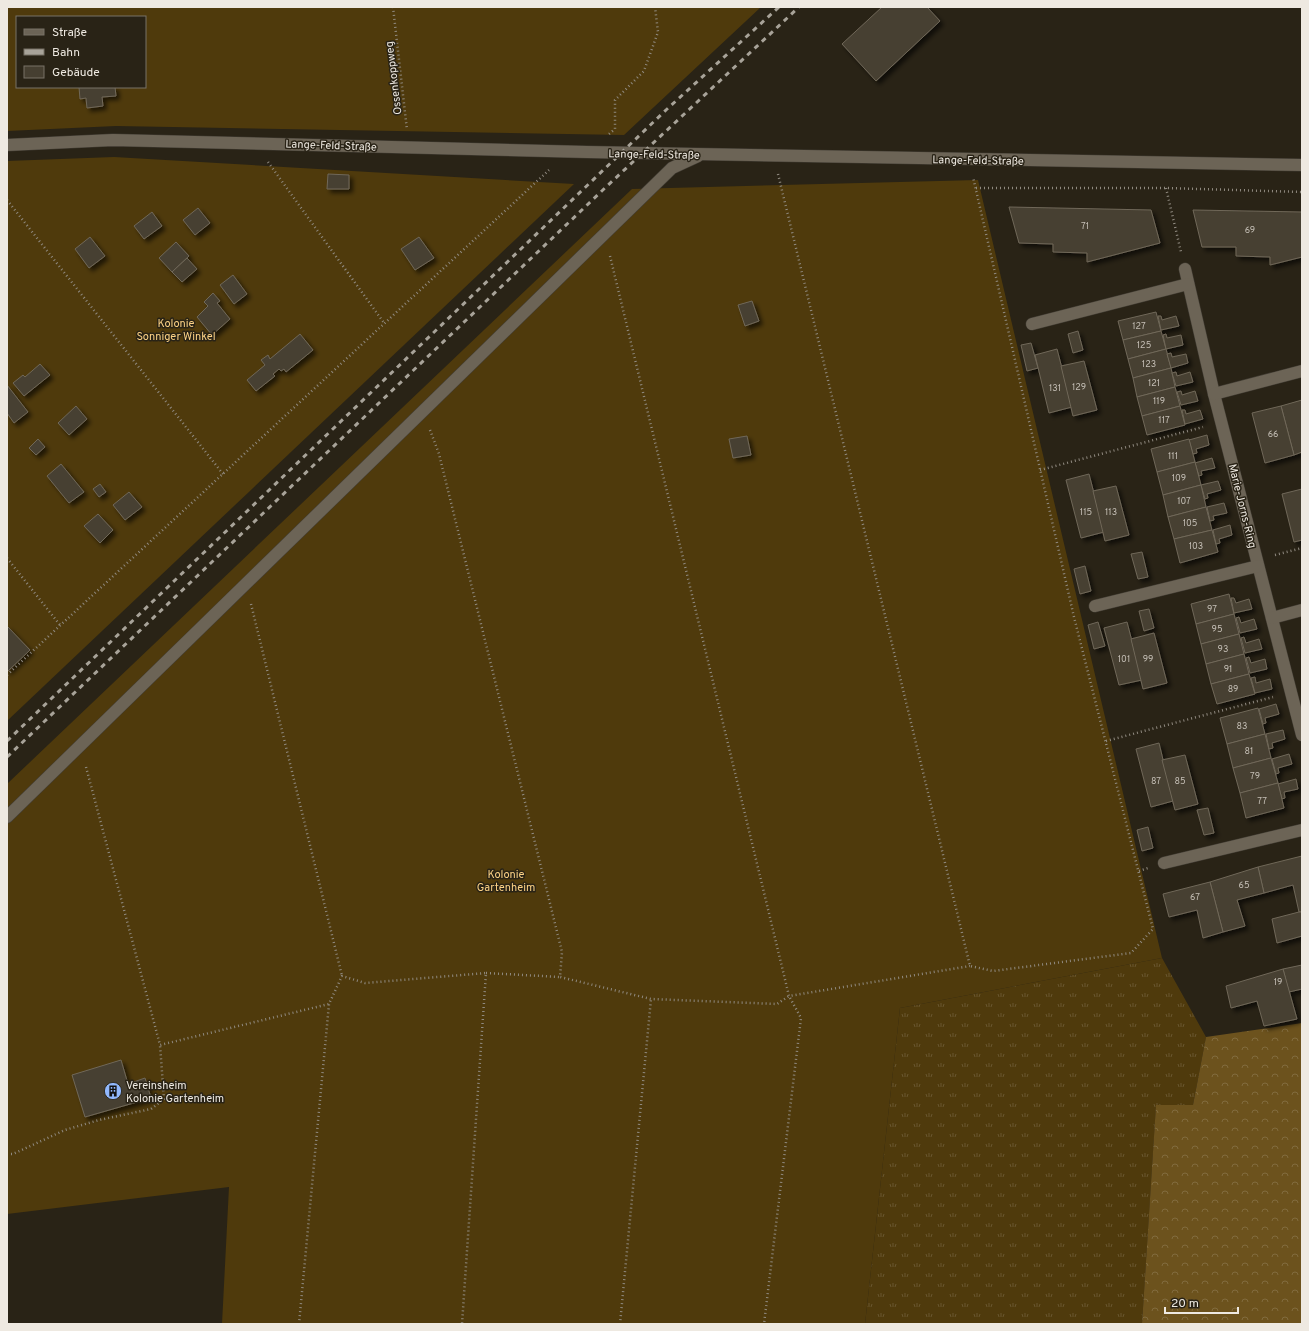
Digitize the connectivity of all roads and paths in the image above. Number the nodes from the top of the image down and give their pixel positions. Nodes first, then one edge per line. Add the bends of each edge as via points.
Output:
1 (392, 7) edge
2 (655, 7) edge
3 (254, 143) junction
4 (7, 145) edge
5 (409, 148) junction
6 (587, 152) junction
7 (703, 154) junction
8 (775, 156) junction
9 (970, 160) junction
10 (1302, 165) edge
11 (547, 171) dead end
12 (976, 188) junction
13 (1166, 188) junction
14 (1302, 192) edge
15 (7, 200) edge
16 (604, 234) junction
17 (1185, 269) joint
18 (1188, 284) junction
19 (384, 323) junction
20 (1032, 324) dead end
21 (1302, 371) edge
22 (1214, 394) junction
23 (423, 410) junction
24 (1221, 423) junction
25 (1040, 470) junction
26 (223, 474) junction
27 (1302, 548) edge
28 (7, 558) edge
29 (1258, 563) junction
30 (246, 583) junction
31 (1095, 606) dead end
32 (1302, 610) edge
33 (1272, 618) junction
34 (60, 625) junction
35 (7, 675) edge
36 (1291, 693) junction
37 (1302, 735) edge
38 (1106, 741) junction
39 (80, 745) junction
40 (7, 817) edge
41 (1302, 830) edge
42 (1164, 863) dead end
43 (970, 966) junction
44 (486, 973) junction
45 (342, 976) junction
46 (560, 977) junction
47 (789, 996) junction
48 (651, 999) junction
49 (329, 1004) junction
50 (160, 1046) junction
51 (7, 1154) edge
52 (299, 1324) edge
53 (462, 1324) edge
54 (620, 1324) edge
55 (764, 1324) edge

1 - 5 path, Ossenkoppweg
2 - 6 path via 658,32 644,71 615,100 615,129
3 - 4 street, Lange-Feld-Straße via 113,140
3 - 5 street, Lange-Feld-Straße
3 - 19 path
5 - 6 street, Lange-Feld-Straße
6 - 7 street, Lange-Feld-Straße
7 - 8 street, Lange-Feld-Straße
7 - 16 street via 672,168
8 - 9 street, Lange-Feld-Straße
8 - 43 path
9 - 10 street, Lange-Feld-Straße
9 - 12 path
11 - 19 path
12 - 13 path
12 - 25 path
13 - 14 path
13 - 17 path
15 - 26 path
16 - 23 street
16 - 47 path
17 - 18 street, Marie-Jorns-Ring
18 - 20 street
18 - 22 street, Marie-Jorns-Ring
19 - 26 path
21 - 22 street
22 - 24 street, Marie-Jorns-Ring
23 - 30 street
23 - 46 path via 439,454 562,952
24 - 25 path
24 - 29 street, Marie-Jorns-Ring
25 - 38 path
26 - 34 path
27 - 29 path
28 - 34 path
29 - 31 street
29 - 33 street, Marie-Jorns-Ring
30 - 39 street
30 - 45 path
32 - 33 street
33 - 36 street, Marie-Jorns-Ring
34 - 35 path
36 - 37 street, Marie-Jorns-Ring
36 - 38 path
38 - 43 path via 1153,929 1131,953 993,971
39 - 40 street
39 - 50 path
41 - 42 street
43 - 47 path
44 - 45 path via 365,983
44 - 46 path
44 - 53 path
45 - 49 path
46 - 48 path
47 - 48 path via 777,1004
47 - 55 path via 801,1018
48 - 54 path
49 - 50 path
49 - 52 path
50 - 51 path via 164,1099 151,1109 65,1130 14,1154

